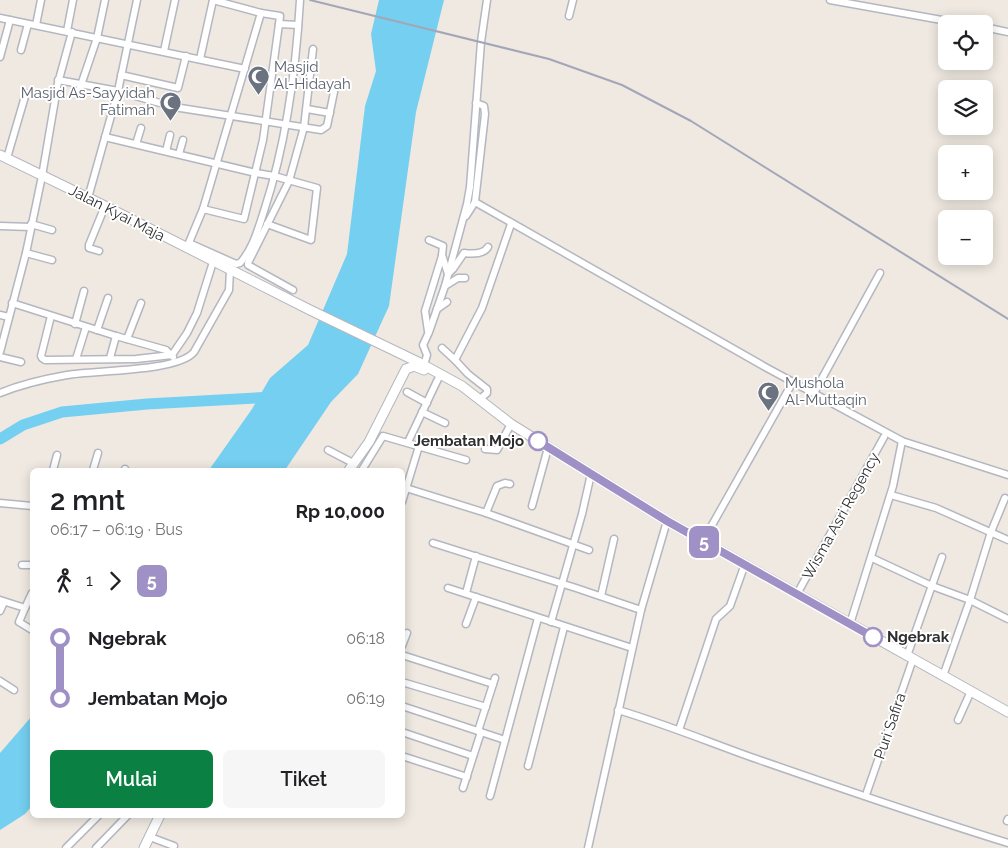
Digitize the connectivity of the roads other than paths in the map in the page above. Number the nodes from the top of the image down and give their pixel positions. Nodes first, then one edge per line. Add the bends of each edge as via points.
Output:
1 (41, 0) edge
2 (74, 0) edge
3 (105, 0) edge
4 (137, 0) edge
5 (175, 0) edge
6 (213, 0) edge
7 (300, 0) edge
8 (487, 0) edge
9 (573, 0) edge
10 (830, 0) edge
11 (261, 13) junction
12 (569, 16) dead end
13 (0, 18) edge
14 (938, 19) edge
15 (10, 20) junction
16 (32, 24) junction
17 (279, 24) junction
18 (298, 25) junction
19 (993, 29) edge
20 (69, 32) junction
21 (1008, 32) edge
22 (97, 38) junction
23 (128, 44) junction
24 (313, 49) dead end
25 (21, 50) dead end
26 (164, 51) junction
27 (186, 56) junction
28 (0, 57) edge
29 (200, 59) junction
30 (245, 69) junction
31 (121, 75) junction
32 (58, 80) junction
33 (310, 84) junction
34 (82, 85) junction
35 (118, 91) junction
36 (26, 93) dead end
37 (78, 94) dead end
38 (476, 102) junction
39 (307, 109) junction
40 (330, 113) junction
41 (229, 117) junction
42 (266, 121) junction
43 (285, 124) junction
44 (304, 127) junction
45 (141, 128) dead end
46 (170, 135) dead end
47 (105, 137) junction
48 (183, 140) dead end
49 (136, 144) junction
50 (166, 151) junction
51 (179, 154) junction
52 (4, 156) edge
53 (215, 163) junction
54 (256, 173) junction
55 (42, 176) junction
56 (274, 176) junction
57 (289, 181) junction
58 (88, 198) junction
59 (474, 202) junction
60 (105, 206) junction
61 (202, 209) junction
62 (464, 219) junction
63 (267, 224) junction
64 (511, 224) junction
65 (0, 226) edge
66 (31, 226) junction
67 (52, 230) dead end
68 (429, 240) dead end
69 (188, 246) junction
70 (488, 247) dead end
71 (99, 251) dead end
72 (26, 253) junction
73 (442, 255) junction
74 (52, 260) dead end
75 (213, 262) junction
76 (232, 271) junction
77 (880, 273) dead end
78 (448, 274) junction
79 (465, 278) dead end
80 (444, 286) junction
81 (293, 290) dead end
82 (84, 291) dead end
83 (108, 298) dead end
84 (447, 302) dead end
85 (12, 303) junction
86 (140, 303) dead end
87 (436, 310) junction
88 (0, 314) edge
89 (51, 316) junction
90 (9, 317) junction
91 (75, 324) junction
92 (86, 327) junction
93 (97, 330) junction
94 (429, 332) junction
95 (116, 336) junction
96 (126, 339) junction
97 (442, 348) dead end
98 (0, 352) edge
99 (172, 355) junction
100 (0, 356) edge
101 (110, 358) junction
102 (76, 359) junction
103 (455, 360) junction
104 (20, 362) dead end
105 (177, 362) junction
106 (424, 366) junction
107 (438, 378) junction
108 (790, 387) dead end
109 (407, 392) dead end
110 (814, 393) junction
111 (0, 394) edge
112 (484, 402) junction
113 (427, 403) junction
114 (422, 412) junction
115 (445, 423) dead end
116 (511, 424) junction
117 (884, 437) dead end
118 (902, 441) junction
119 (408, 442) junction
120 (419, 446) junction
121 (548, 448) junction
122 (328, 450) dead end
123 (485, 450) dead end
124 (98, 453) dead end
125 (56, 455) dead end
126 (466, 460) dead end
127 (351, 467) edge
128 (53, 468) edge
129 (94, 468) edge
130 (363, 468) edge
131 (591, 474) junction
132 (1008, 476) edge
133 (510, 484) dead end
134 (405, 491) edge
135 (891, 495) junction
136 (1005, 498) dead end
137 (0, 503) edge
138 (30, 506) edge
139 (532, 506) dead end
140 (486, 513) junction
141 (667, 521) junction
142 (991, 532) junction
143 (614, 539) dead end
144 (1008, 540) edge
145 (703, 541) junction
146 (432, 543) dead end
147 (572, 545) junction
148 (590, 550) dead end
149 (476, 556) junction
150 (942, 557) dead end
151 (872, 558) junction
152 (745, 564) junction
153 (22, 565) dead end
154 (30, 565) edge
155 (563, 583) junction
156 (932, 586) junction
157 (448, 588) dead end
158 (466, 593) junction
159 (797, 594) junction
160 (601, 596) junction
161 (30, 597) edge
162 (476, 597) junction
163 (970, 600) junction
164 (2, 601) edge
165 (25, 608) junction
166 (0, 610) edge
167 (641, 610) junction
168 (538, 618) junction
169 (1008, 618) edge
170 (550, 622) junction
171 (466, 624) dead end
172 (850, 624) junction
173 (564, 627) junction
174 (30, 629) edge
175 (407, 633) dead end
176 (405, 638) edge
177 (632, 648) junction
178 (405, 656) edge
179 (910, 658) junction
180 (944, 676) junction
181 (0, 681) edge
182 (405, 683) edge
183 (14, 690) dead end
184 (971, 691) junction
185 (405, 707) edge
186 (486, 707) junction
187 (618, 710) junction
188 (1008, 712) edge
189 (958, 720) dead end
190 (679, 730) junction
191 (480, 732) junction
192 (405, 733) edge
193 (505, 740) junction
194 (474, 756) junction
195 (405, 757) edge
196 (528, 766) dead end
197 (467, 777) junction
198 (463, 788) dead end
199 (868, 792) dead end
200 (490, 796) dead end
201 (96, 818) edge
202 (125, 818) edge
203 (159, 818) edge
204 (150, 837) junction
205 (1008, 844) edge
206 (174, 846) dead end
207 (66, 848) edge
208 (96, 848) edge
209 (144, 848) edge
210 (588, 848) edge

1 - 16 street
2 - 20 street
3 - 22 street
4 - 23 street
5 - 26 street
6 - 11 street
6 - 29 street
7 - 18 street
8 - 38 street
9 - 12 street
10 - 14 street
11 - 17 street via 280,16
11 - 30 street
13 - 15 street
15 - 16 street
15 - 28 street
16 - 20 street
16 - 25 street
17 - 18 street
17 - 42 street
18 - 43 street
19 - 21 street
20 - 22 street
20 - 32 street
22 - 23 street
22 - 34 street
23 - 26 street
23 - 31 street
24 - 33 street
26 - 27 street
27 - 29 street
27 - 31 street via 178,88
29 - 30 street
30 - 41 street
31 - 35 street
32 - 34 street
32 - 55 street
33 - 39 street
33 - 40 street via 333,87
34 - 35 street
34 - 37 street
35 - 41 street via 174,107
35 - 47 street
36 - 52 street
38 - 59 street via 484,106 485,114
38 - 62 street via 470,187
39 - 40 street
39 - 44 street
40 - 44 street via 325,129
41 - 42 street
41 - 53 street
42 - 43 street
42 - 54 street
43 - 44 street
43 - 56 street
44 - 57 street
45 - 49 street
46 - 50 street
47 - 49 street
47 - 58 street
48 - 51 street
49 - 50 street
50 - 51 street
51 - 53 street
52 - 55 main road, Jalan Kyai Maja
53 - 54 street
53 - 61 street
54 - 56 street
54 - 61 street via 244,219
55 - 58 main road, Jalan Kyai Maja
55 - 66 street
56 - 57 street
56 - 69 street via 257,233 240,263
57 - 63 street
57 - 63 street via 317,189 311,240
58 - 60 main road, Jalan Kyai Maja
59 - 62 street
59 - 64 street
60 - 69 main road, Jalan Kyai Maja
60 - 71 street via 89,245 89,248
61 - 69 street
62 - 78 street
63 - 81 street via 248,264
64 - 103 street via 482,308
64 - 110 street
65 - 66 street
66 - 67 street
66 - 72 street
68 - 73 street via 442,245
69 - 75 main road, Jalan Kyai Maja
70 - 78 street via 485,251 464,253
72 - 74 street
72 - 85 street
73 - 78 street
73 - 94 street via 425,312
75 - 76 main road, Jalan Kyai Maja
75 - 99 street via 197,313
76 - 105 street via 229,290 194,352
76 - 106 main road
77 - 110 street
78 - 80 street
79 - 80 street
80 - 87 street
82 - 91 street
83 - 93 street
84 - 87 street
85 - 89 street
85 - 90 street
86 - 96 street
87 - 94 street
88 - 90 street
89 - 91 street
89 - 102 street via 42,358
90 - 98 street
91 - 92 street
92 - 93 street
92 - 102 street
93 - 95 street
94 - 106 street via 423,345 428,355
95 - 96 street
95 - 101 street
96 - 99 street via 160,348
97 - 103 street
99 - 101 street
99 - 105 street
100 - 104 street
101 - 102 street
103 - 112 street via 487,389
105 - 111 street via 68,374 31,382
106 - 112 main road
107 - 112 main road
107 - 113 street
107 - 127 main road via 414,366 406,369 368,442
108 - 145 street
109 - 113 street
110 - 118 street
112 - 116 main road
113 - 114 street
114 - 115 street
114 - 119 street
116 - 121 main road
116 - 123 street via 497,450
117 - 159 street, Wisma Asri Regency
118 - 132 street
118 - 135 street
119 - 120 street
119 - 130 street via 383,436
120 - 126 street
120 - 134 street
121 - 131 main road
121 - 139 street
122 - 127 street
124 - 129 street
125 - 128 street
131 - 141 main road
131 - 147 street
133 - 140 street via 497,486
134 - 140 street
135 - 142 street via 936,508
135 - 151 street
136 - 142 street
137 - 138 street
140 - 147 street
141 - 145 main road
141 - 167 street
142 - 144 street
142 - 163 street
143 - 160 street
145 - 152 main road
146 - 149 street
147 - 148 street
147 - 155 street
149 - 155 street
149 - 158 street
150 - 156 street, Puri Safira
151 - 156 street
151 - 172 street
152 - 159 main road
152 - 190 street via 730,606 716,619
153 - 154 street
155 - 160 street
155 - 170 street
156 - 163 street
156 - 179 street, Puri Safira
157 - 158 street
158 - 162 street
159 - 172 main road
160 - 167 street
161 - 165 street
162 - 168 street
162 - 171 street
163 - 169 street
163 - 180 street
164 - 165 street
164 - 166 street
165 - 174 street via 19,622
167 - 177 street
168 - 170 street
168 - 193 street
170 - 173 street
172 - 179 main road
173 - 177 street
173 - 196 street
175 - 176 street
177 - 187 street
178 - 186 street via 494,681
179 - 180 main road
179 - 199 street, Puri Safira
180 - 184 main road
181 - 183 street
182 - 186 street
184 - 188 main road
184 - 189 street
185 - 191 street
186 - 191 street
187 - 190 street
187 - 210 street
190 - 205 street
191 - 193 street
191 - 194 street
192 - 194 street
193 - 200 street
194 - 197 street
195 - 197 street
197 - 198 street
201 - 207 street
202 - 208 street
203 - 204 main road
204 - 206 street
204 - 209 main road

